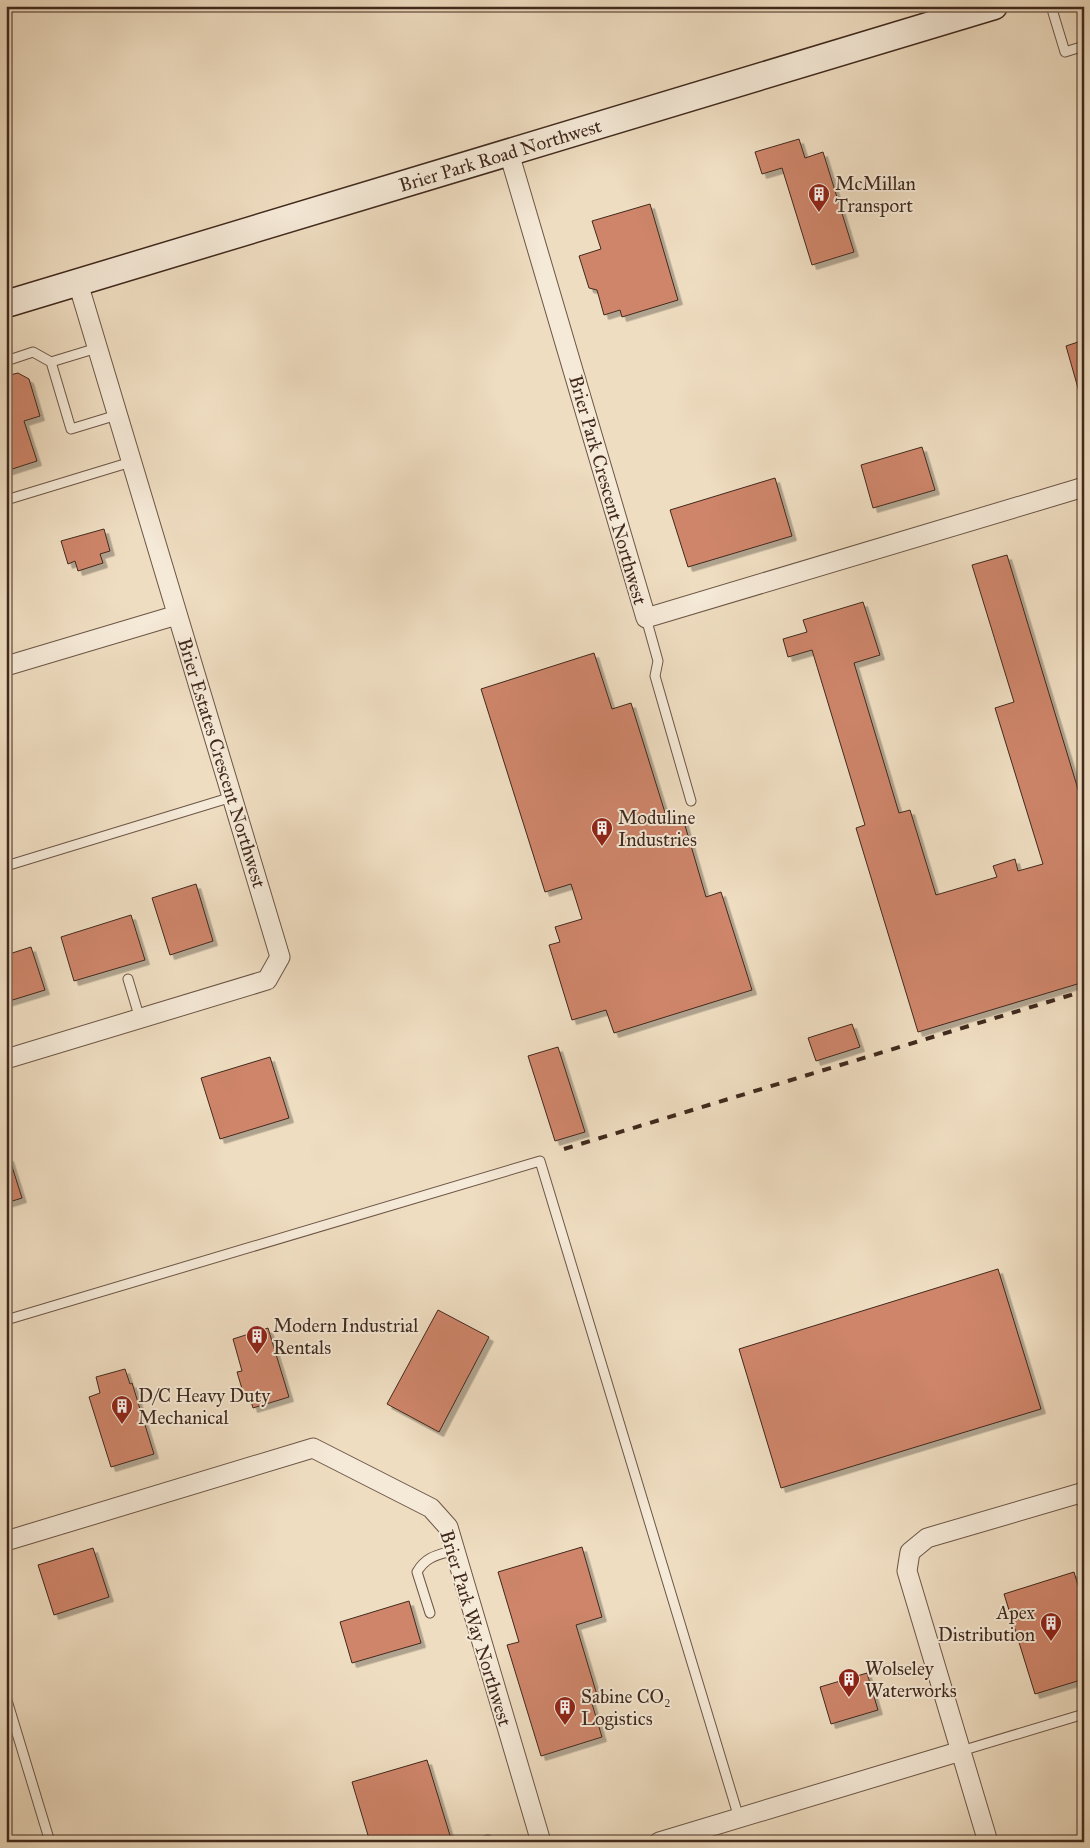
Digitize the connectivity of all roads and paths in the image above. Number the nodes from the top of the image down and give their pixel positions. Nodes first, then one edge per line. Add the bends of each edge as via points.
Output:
1 (1051, 6) edge
2 (989, 7) edge
3 (1084, 46) edge
4 (508, 153) junction
5 (78, 283) junction
6 (6, 304) edge
7 (97, 348) junction
8 (6, 361) edge
9 (51, 362) junction
10 (117, 415) junction
11 (131, 462) junction
12 (1084, 487) edge
13 (6, 500) edge
14 (177, 614) junction
15 (646, 618) junction
16 (6, 666) edge
17 (232, 797) junction
18 (691, 801) dead end
19 (6, 866) edge
20 (128, 979) dead end
21 (140, 1019) junction
22 (6, 1059) edge
23 (6, 1320) edge
24 (1082, 1498) edge
25 (6, 1541) edge
26 (455, 1550) junction
27 (430, 1613) dead end
28 (6, 1697) edge
29 (1084, 1714) edge
30 (961, 1751) junction
31 (739, 1818) junction
32 (50, 1842) edge
33 (482, 1842) edge
34 (488, 1842) edge
35 (541, 1842) edge
36 (659, 1842) edge
37 (988, 1842) edge

1 - 3 lane via 1065,52
2 - 4 street, Brier Park Road Northwest
4 - 5 street, Brier Park Road Northwest
4 - 15 street, Brier Park Crescent Northwest
5 - 6 street, Brier Park Road Northwest
5 - 7 street, Brier Estates Crescent Northwest
7 - 9 lane
7 - 10 street, Brier Estates Crescent Northwest
8 - 9 lane via 33,352
9 - 10 lane via 72,429
10 - 11 street, Brier Estates Crescent Northwest
11 - 13 lane
11 - 14 street, Brier Estates Crescent Northwest
12 - 15 street, Brier Park Crescent Northwest
14 - 16 street
14 - 17 street, Brier Estates Crescent Northwest
15 - 18 lane via 658,660 654,676
17 - 19 lane
17 - 21 street, Brier Estates Crescent Northwest via 280,957 267,980
20 - 21 lane
21 - 22 street, Brier Estates Crescent Northwest
23 - 31 lane via 540,1161
24 - 30 street via 927,1538 910,1552 907,1571
25 - 26 street, Brier Park Way Northwest via 313,1448 431,1508 448,1527
26 - 27 lane via 423,1562 417,1572
26 - 35 street, Brier Park Way Northwest
28 - 32 lane
29 - 30 lane
30 - 31 street
30 - 37 street
31 - 36 street
33 - 34 lane

